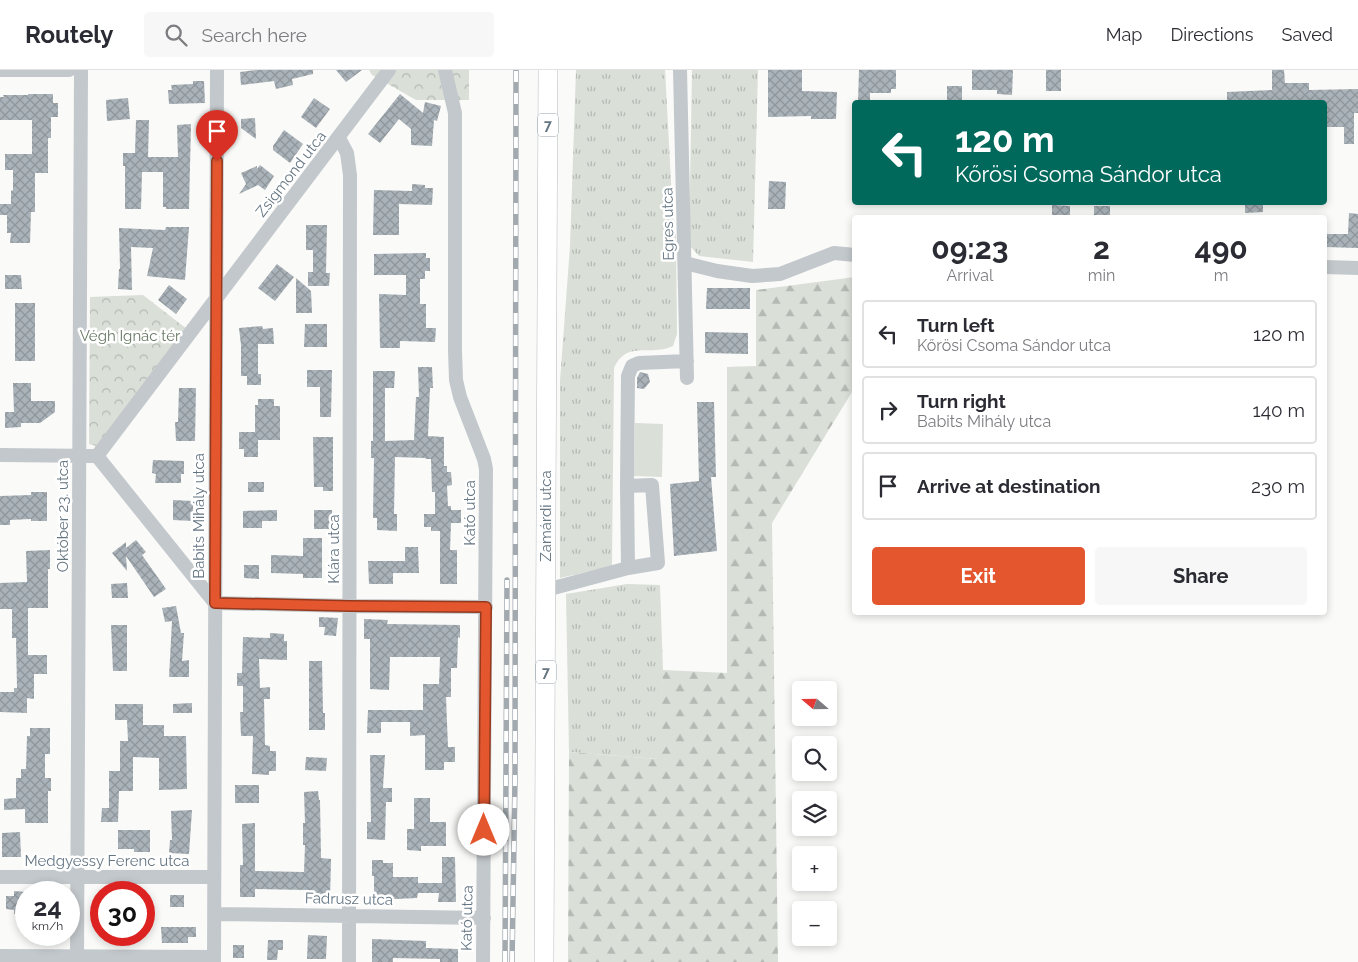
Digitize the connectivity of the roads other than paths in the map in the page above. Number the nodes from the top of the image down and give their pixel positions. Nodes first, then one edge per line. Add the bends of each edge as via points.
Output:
1 (0, 70) edge
2 (69, 70) edge
3 (81, 70) edge
4 (217, 70) edge
5 (389, 70) edge
6 (445, 70) edge
7 (548, 70) edge
8 (680, 70) edge
9 (339, 138) junction
10 (852, 255) edge
11 (685, 263) junction
12 (1327, 267) edge
13 (1358, 268) edge
14 (217, 297) junction
15 (686, 361) junction
16 (687, 378) dead end
17 (0, 455) edge
18 (79, 455) junction
19 (97, 456) junction
20 (627, 486) junction
21 (216, 566) junction
22 (628, 568) junction
23 (190, 572) junction
24 (546, 590) junction
25 (215, 603) junction
26 (350, 606) junction
27 (486, 607) junction
28 (0, 877) edge
29 (78, 877) junction
30 (214, 877) junction
31 (214, 914) junction
32 (349, 915) junction
33 (484, 918) junction
34 (0, 956) edge
35 (77, 959) edge
36 (214, 959) edge
37 (349, 962) edge
38 (483, 962) edge
39 (544, 962) edge

1 - 2 street
3 - 18 street, Október 23. utca
4 - 14 street, Babits Mihály utca
5 - 9 street, Zsigmond utca
6 - 27 street, Kató utca via 455,113 456,380 486,469
7 - 24 main road, Zamárdi utca / 7
8 - 11 street, Egres utca
9 - 14 street, Zsigmond utca
9 - 26 street, Klára utca via 347,153 350,175
10 - 11 street via 834,253 780,274 752,276
11 - 15 street, Egres utca
12 - 13 street
14 - 19 street
14 - 21 street, Babits Mihály utca
15 - 16 street, Egres utca
15 - 20 street via 632,366 628,376
17 - 18 street
18 - 19 street
18 - 29 street, Október 23. utca
19 - 23 street
20 - 22 street
20 - 22 street via 652,485 658,563
21 - 23 street
21 - 25 street, Babits Mihály utca
22 - 24 street
23 - 25 street
24 - 39 main road, Zamárdi utca / 7
25 - 26 street
25 - 30 street, Babits Mihály utca
26 - 27 street
26 - 32 street, Klára utca
27 - 33 street, Kató utca
28 - 29 street, Medgyessy Ferenc utca
29 - 30 street, Medgyessy Ferenc utca
29 - 35 street, Október 23. utca
30 - 31 street, Babits Mihály utca
31 - 32 street, Fadrusz utca
31 - 36 street, Babits Mihály utca
32 - 33 street, Fadrusz utca
32 - 37 street, Klára utca
33 - 38 street, Kató utca
34 - 35 street
35 - 36 street

